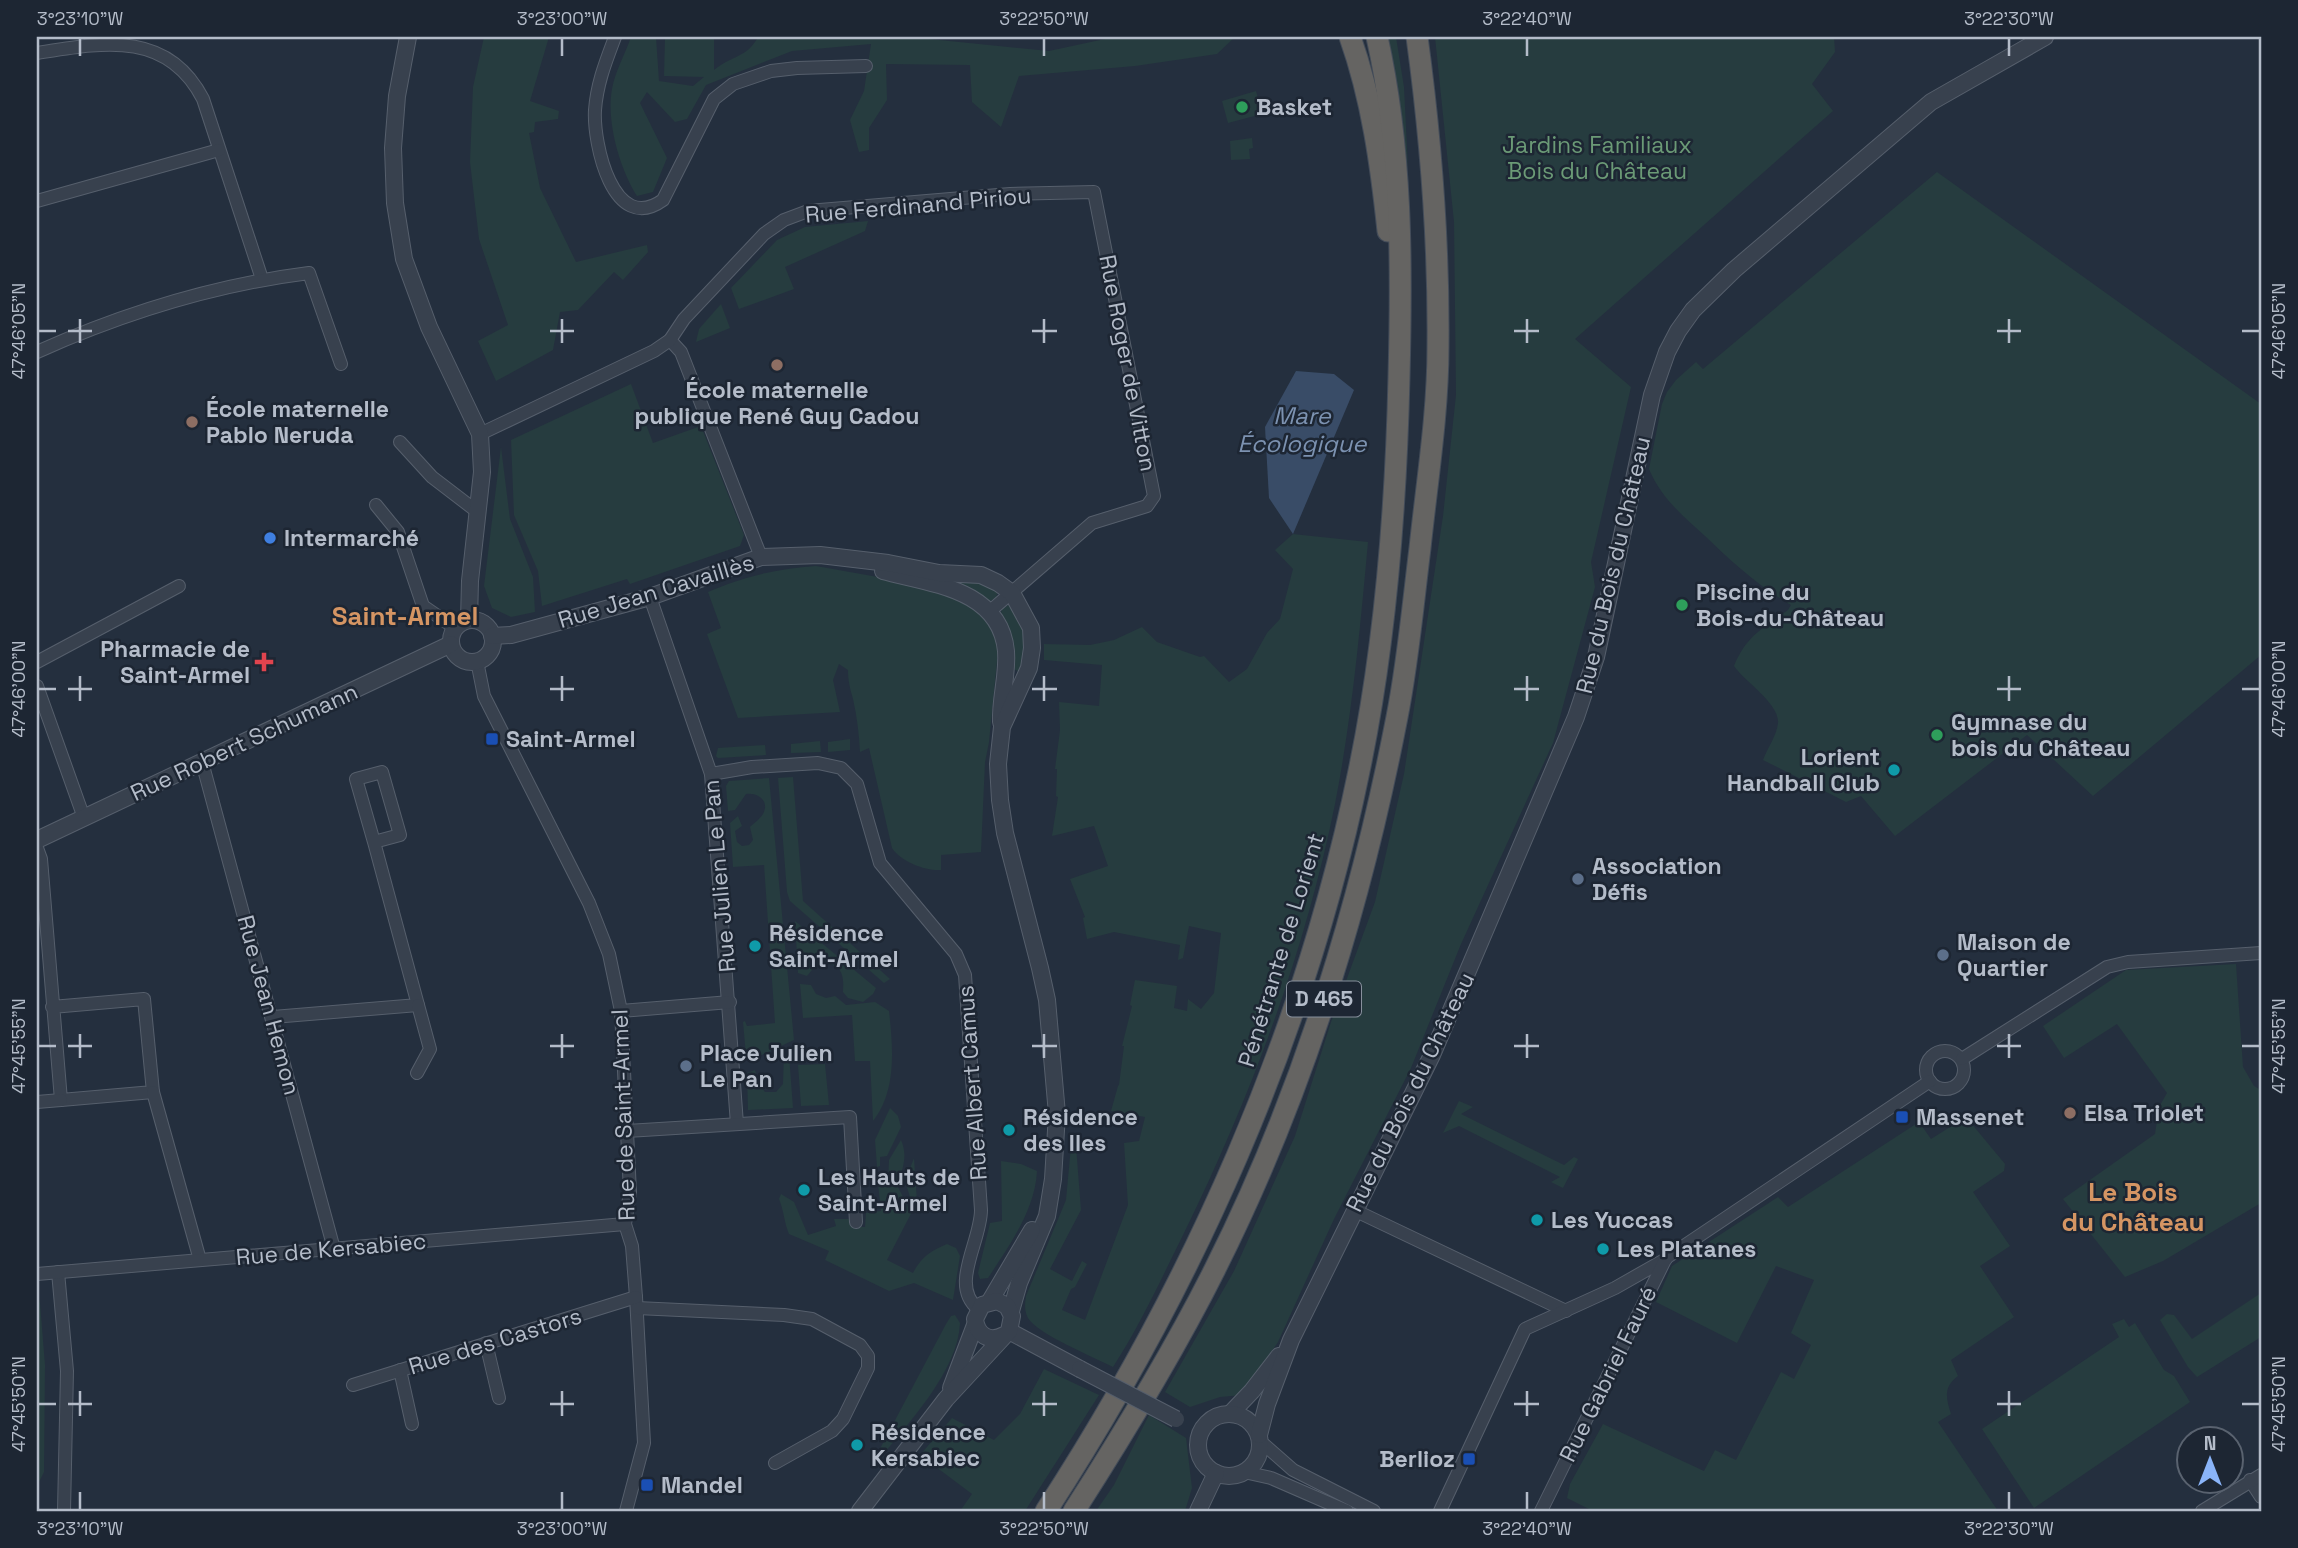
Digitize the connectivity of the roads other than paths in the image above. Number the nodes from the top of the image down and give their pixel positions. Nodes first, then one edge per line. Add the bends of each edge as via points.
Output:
1 (408, 37) edge
2 (615, 37) edge
3 (1350, 37) edge
4 (1377, 37) edge
5 (1404, 37) edge
6 (1417, 37) edge
7 (2045, 37) edge
8 (37, 53) edge
9 (866, 66) dead end
10 (219, 150) junction
11 (1094, 192) joint
12 (37, 201) edge
13 (262, 279) junction
14 (1401, 313) junction
15 (670, 340) junction
16 (37, 352) edge
17 (341, 364) dead end
18 (480, 433) junction
19 (1432, 439) junction
20 (400, 442) dead end
21 (376, 505) dead end
22 (479, 513) junction
23 (820, 555) junction
24 (761, 557) junction
25 (179, 586) dead end
26 (1012, 593) junction
27 (650, 597) junction
28 (989, 612) junction
29 (469, 620) junction
30 (455, 628) junction
31 (492, 636) junction
32 (451, 644) junction
33 (477, 661) junction
34 (37, 662) edge
35 (37, 686) edge
36 (1002, 727) junction
37 (202, 762) junction
38 (711, 774) junction
39 (84, 818) junction
40 (37, 840) edge
41 (374, 842) junction
42 (37, 848) edge
43 (2261, 953) edge
44 (730, 1002) junction
45 (418, 1005) junction
46 (52, 1007) junction
47 (621, 1011) junction
48 (273, 1017) junction
49 (1962, 1059) junction
50 (418, 1073) dead end
51 (1930, 1081) junction
52 (153, 1092) junction
53 (61, 1100) junction
54 (37, 1102) edge
55 (737, 1124) junction
56 (627, 1130) junction
57 (1053, 1179) junction
58 (1354, 1210) junction
59 (856, 1222) dead end
60 (625, 1224) junction
61 (334, 1249) junction
62 (1666, 1258) junction
63 (201, 1260) junction
64 (58, 1272) junction
65 (37, 1274) edge
66 (1169, 1301) junction
67 (637, 1302) junction
68 (1011, 1311) junction
69 (1566, 1311) junction
70 (981, 1312) junction
71 (1007, 1333) junction
72 (1291, 1340) junction
73 (485, 1343) junction
74 (400, 1370) junction
75 (354, 1385) dead end
76 (1152, 1386) junction
77 (499, 1398) dead end
78 (946, 1399) junction
79 (1230, 1414) junction
80 (412, 1423) dead end
81 (1202, 1429) junction
82 (1259, 1438) junction
83 (775, 1463) dead end
84 (1244, 1472) junction
85 (1216, 1473) junction
86 (2256, 1477) edge
87 (2261, 1497) edge
88 (64, 1511) edge
89 (626, 1511) edge
90 (860, 1511) edge
91 (1031, 1511) edge
92 (1046, 1511) edge
93 (1074, 1511) edge
94 (1088, 1511) edge
95 (1198, 1511) edge
96 (1347, 1511) edge
97 (1374, 1511) edge
98 (1440, 1511) edge
99 (1541, 1511) edge
100 (2202, 1511) edge

1 - 18 street via 393,148 404,259 429,327
2 - 9 street via 598,83 597,144 614,190 627,205 642,208 663,200 714,99 733,84 771,71
3 - 14 highway via 1379,152
4 - 14 highway via 1387,81 1399,198
5 - 19 highway via 1420,185
6 - 19 highway via 1436,234 1438,350
7 - 58 street, Rue du Bois du Château via 1931,102 1734,270 1678,331 1652,395 1588,685 1432,1055
8 - 10 street via 117,43 165,57 199,90
10 - 12 street
10 - 13 street
11 - 15 street, Rue Ferdinand Piriou via 1010,194 796,215 764,234
11 - 26 street, Rue Roger de Vitton via 1154,496 1147,506 1092,523
13 - 16 street via 102,324
13 - 17 street via 309,273
14 - 66 highway, Pénétrante de Lorient / D 465 via 1389,564 1360,770 1327,904 1281,1045 1225,1185
15 - 18 street, Rue Ferdinand Piriou
15 - 24 street via 681,352
18 - 22 street
19 - 76 highway, D 465 via 1398,714 1352,910 1280,1124 1215,1268
20 - 22 street via 432,477
21 - 30 street via 398,532 423,606
22 - 29 street
23 - 24 street, Rue Jean Cavaillès
23 - 26 street, Rue Jean Cavaillès via 981,575
23 - 28 street, Rue Jean Cavaillès via 959,590
24 - 27 street, Rue Jean Cavaillès
25 - 34 street
26 - 28 street, Rue Roger de Vitton
26 - 36 street via 1031,628 1032,648 1029,668
27 - 31 street, Rue Jean Cavaillès via 511,635
27 - 38 street, Rue Julien Le Pan
28 - 36 street, Rue Jean Cavaillès via 1006,651
29 - 30 street
29 - 31 street via 482,622
30 - 32 street
31 - 33 street via 489,652
32 - 33 street via 460,658
32 - 37 street, Rue Robert Schumann
33 - 47 street, Rue de Saint-Armel via 484,696 589,904 609,954
35 - 39 street
36 - 57 street via 998,764 1004,833 1048,1010 1057,1114
37 - 39 street, Rue Robert Schumann
37 - 48 street, Rue Jean Hemon
38 - 44 street, Rue Julien Le Pan
38 - 70 street, Rue Albert Camus via 818,763 841,768 857,784 880,863 956,954 965,975 981,1210 979,1235 965,1275 966,1290
39 - 40 street, Rue Robert Schumann
41 - 41 street via 400,835 382,772 356,779
41 - 45 street
42 - 46 street
43 - 49 street via 2107,967
44 - 47 street
44 - 55 street, Rue Julien Le Pan
45 - 48 street
45 - 50 street via 430,1049
46 - 52 street via 144,999
46 - 53 street
47 - 56 street, Rue de Saint-Armel
48 - 61 street, Rue Jean Hemon
49 - 51 street via 1949,1051 1934,1055 1926,1067
49 - 51 street via 1965,1073 1958,1085 1943,1090
51 - 62 street, Rue Gabriel Fauré
52 - 53 street
52 - 63 street
53 - 54 street
55 - 56 street
55 - 59 street via 850,1117
56 - 60 street, Rue de Saint-Armel via 630,1192
57 - 68 street via 1047,1216
57 - 70 street via 1040,1217
58 - 69 street
58 - 72 street, Rue du Bois du Château
60 - 61 street, Rue de Kersabiec
60 - 67 street, Rue de Saint-Armel via 632,1246
61 - 63 street, Rue de Kersabiec
62 - 69 street
62 - 99 street, Rue Gabriel Fauré
63 - 64 street, Rue de Kersabiec
64 - 65 street, Rue de Kersabiec
64 - 88 street via 67,1371
66 - 91 highway
66 - 92 highway, Pénétrante de Lorient / D 465
67 - 73 street, Rue des Castors
67 - 83 street, Rue des Castors via 812,1319 860,1345 869,1356 868,1368 843,1419 832,1431
67 - 89 street, Rue de Saint-Armel via 644,1443
68 - 70 street via 1002,1303
68 - 71 street via 1013,1321
69 - 98 street via 1525,1329
70 - 71 street via 982,1334 999,1338
70 - 78 street
71 - 78 street
71 - 81 street, bridge
72 - 79 street, Rue du Bois du Château
72 - 82 street, Rue du Bois du Château
73 - 74 street, Rue des Castors
73 - 77 street
74 - 75 street, Rue des Castors
74 - 80 street
76 - 93 highway, D 465
76 - 94 highway
78 - 90 street
79 - 81 street via 1214,1418
79 - 82 street via 1248,1420
81 - 85 street via 1200,1454
82 - 84 street via 1257,1459
82 - 97 street via 1293,1470
84 - 85 street via 1235,1476
84 - 96 street via 1271,1478
85 - 95 street
86 - 87 street
86 - 100 street

